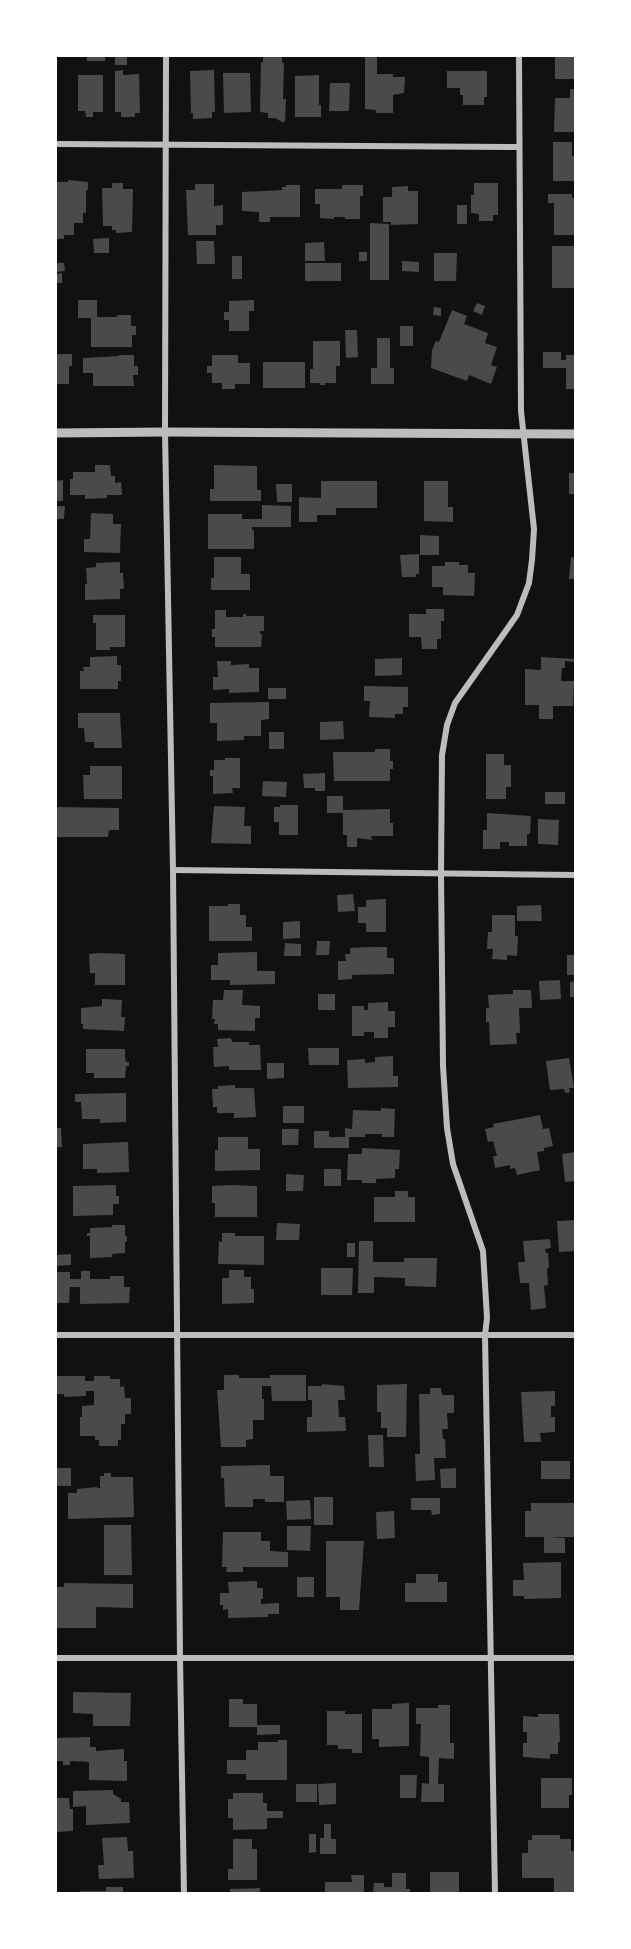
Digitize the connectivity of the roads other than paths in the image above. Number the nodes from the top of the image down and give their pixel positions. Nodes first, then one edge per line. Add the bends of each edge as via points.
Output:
1 (166, 56) edge
2 (519, 56) edge
3 (56, 144) edge
4 (167, 144) junction
5 (519, 147) junction
6 (165, 432) junction
7 (56, 434) edge
8 (523, 434) junction
9 (576, 434) edge
10 (174, 870) junction
11 (441, 873) junction
12 (576, 875) edge
13 (178, 1334) junction
14 (56, 1335) edge
15 (485, 1335) junction
16 (576, 1335) edge
17 (56, 1658) edge
18 (180, 1658) junction
19 (490, 1658) junction
20 (576, 1658) edge
21 (184, 1893) edge
22 (495, 1893) edge

1 - 4 street
2 - 5 street
3 - 4 street
4 - 5 street
4 - 6 street
5 - 8 street
6 - 7 street
6 - 8 street
6 - 10 street
8 - 9 street
8 - 11 street via 534,529 529,583 517,615 455,703 447,725 442,755
10 - 11 street
10 - 13 street
11 - 12 street
11 - 15 street via 447,1128 453,1164 483,1251
13 - 14 street
13 - 15 street
13 - 18 street
15 - 16 street
15 - 19 street
17 - 18 street
18 - 19 street
18 - 21 street
19 - 20 street
19 - 22 street

